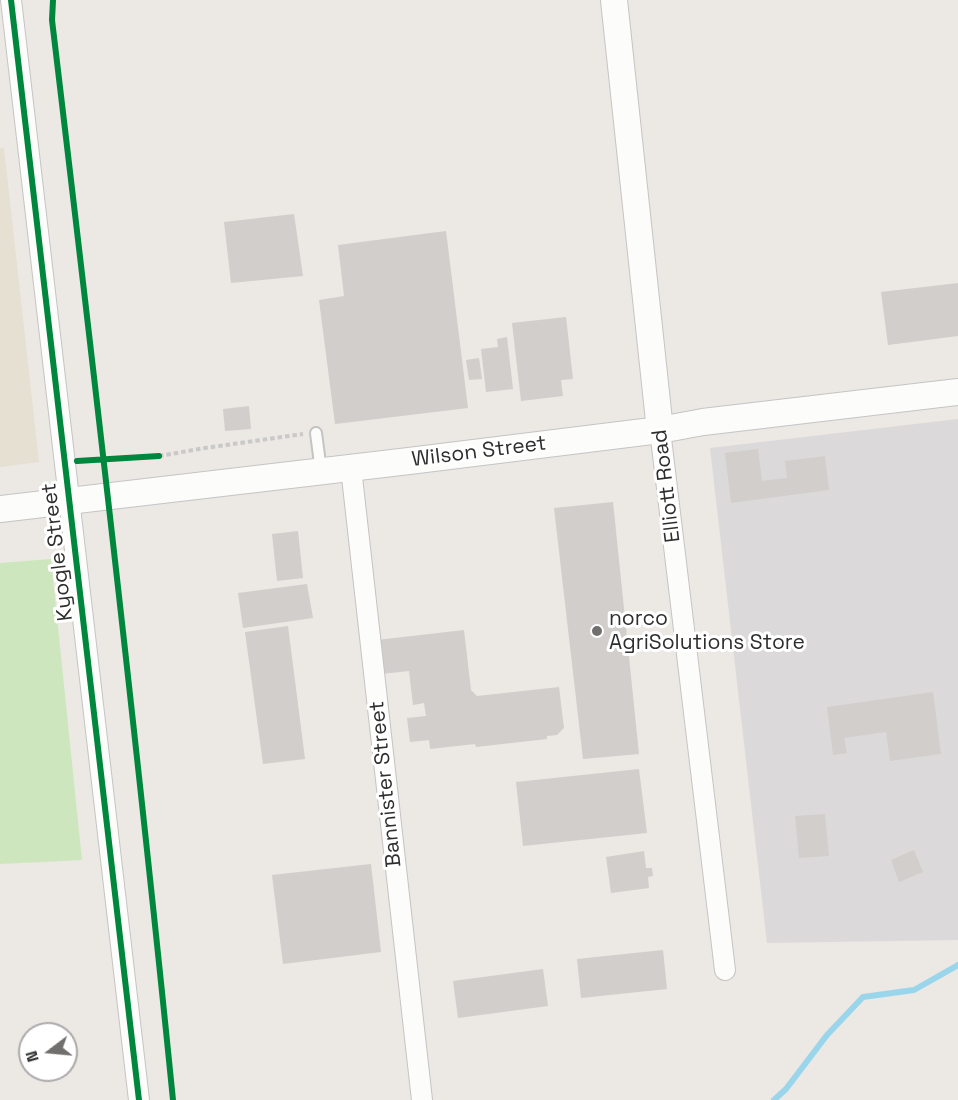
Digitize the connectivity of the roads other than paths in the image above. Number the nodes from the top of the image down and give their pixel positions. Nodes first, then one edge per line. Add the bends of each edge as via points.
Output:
1 (11, 0) edge
2 (614, 0) edge
3 (958, 392) edge
4 (660, 430) junction
5 (316, 433) road end
6 (351, 468) junction
7 (321, 471) junction
8 (68, 501) junction
9 (0, 509) edge
10 (725, 970) dead end
11 (139, 1100) edge
12 (422, 1100) edge

1 - 8 street, Kyogle Street
2 - 4 street, Elliott Road
3 - 4 street, Wilson Street
4 - 6 street, Wilson Street
4 - 10 street, Elliott Road
5 - 7 lane
6 - 7 street, Wilson Street
6 - 12 street, Bannister Street
7 - 8 street, Wilson Street
8 - 9 street, Wilson Street
8 - 11 street, Kyogle Street

